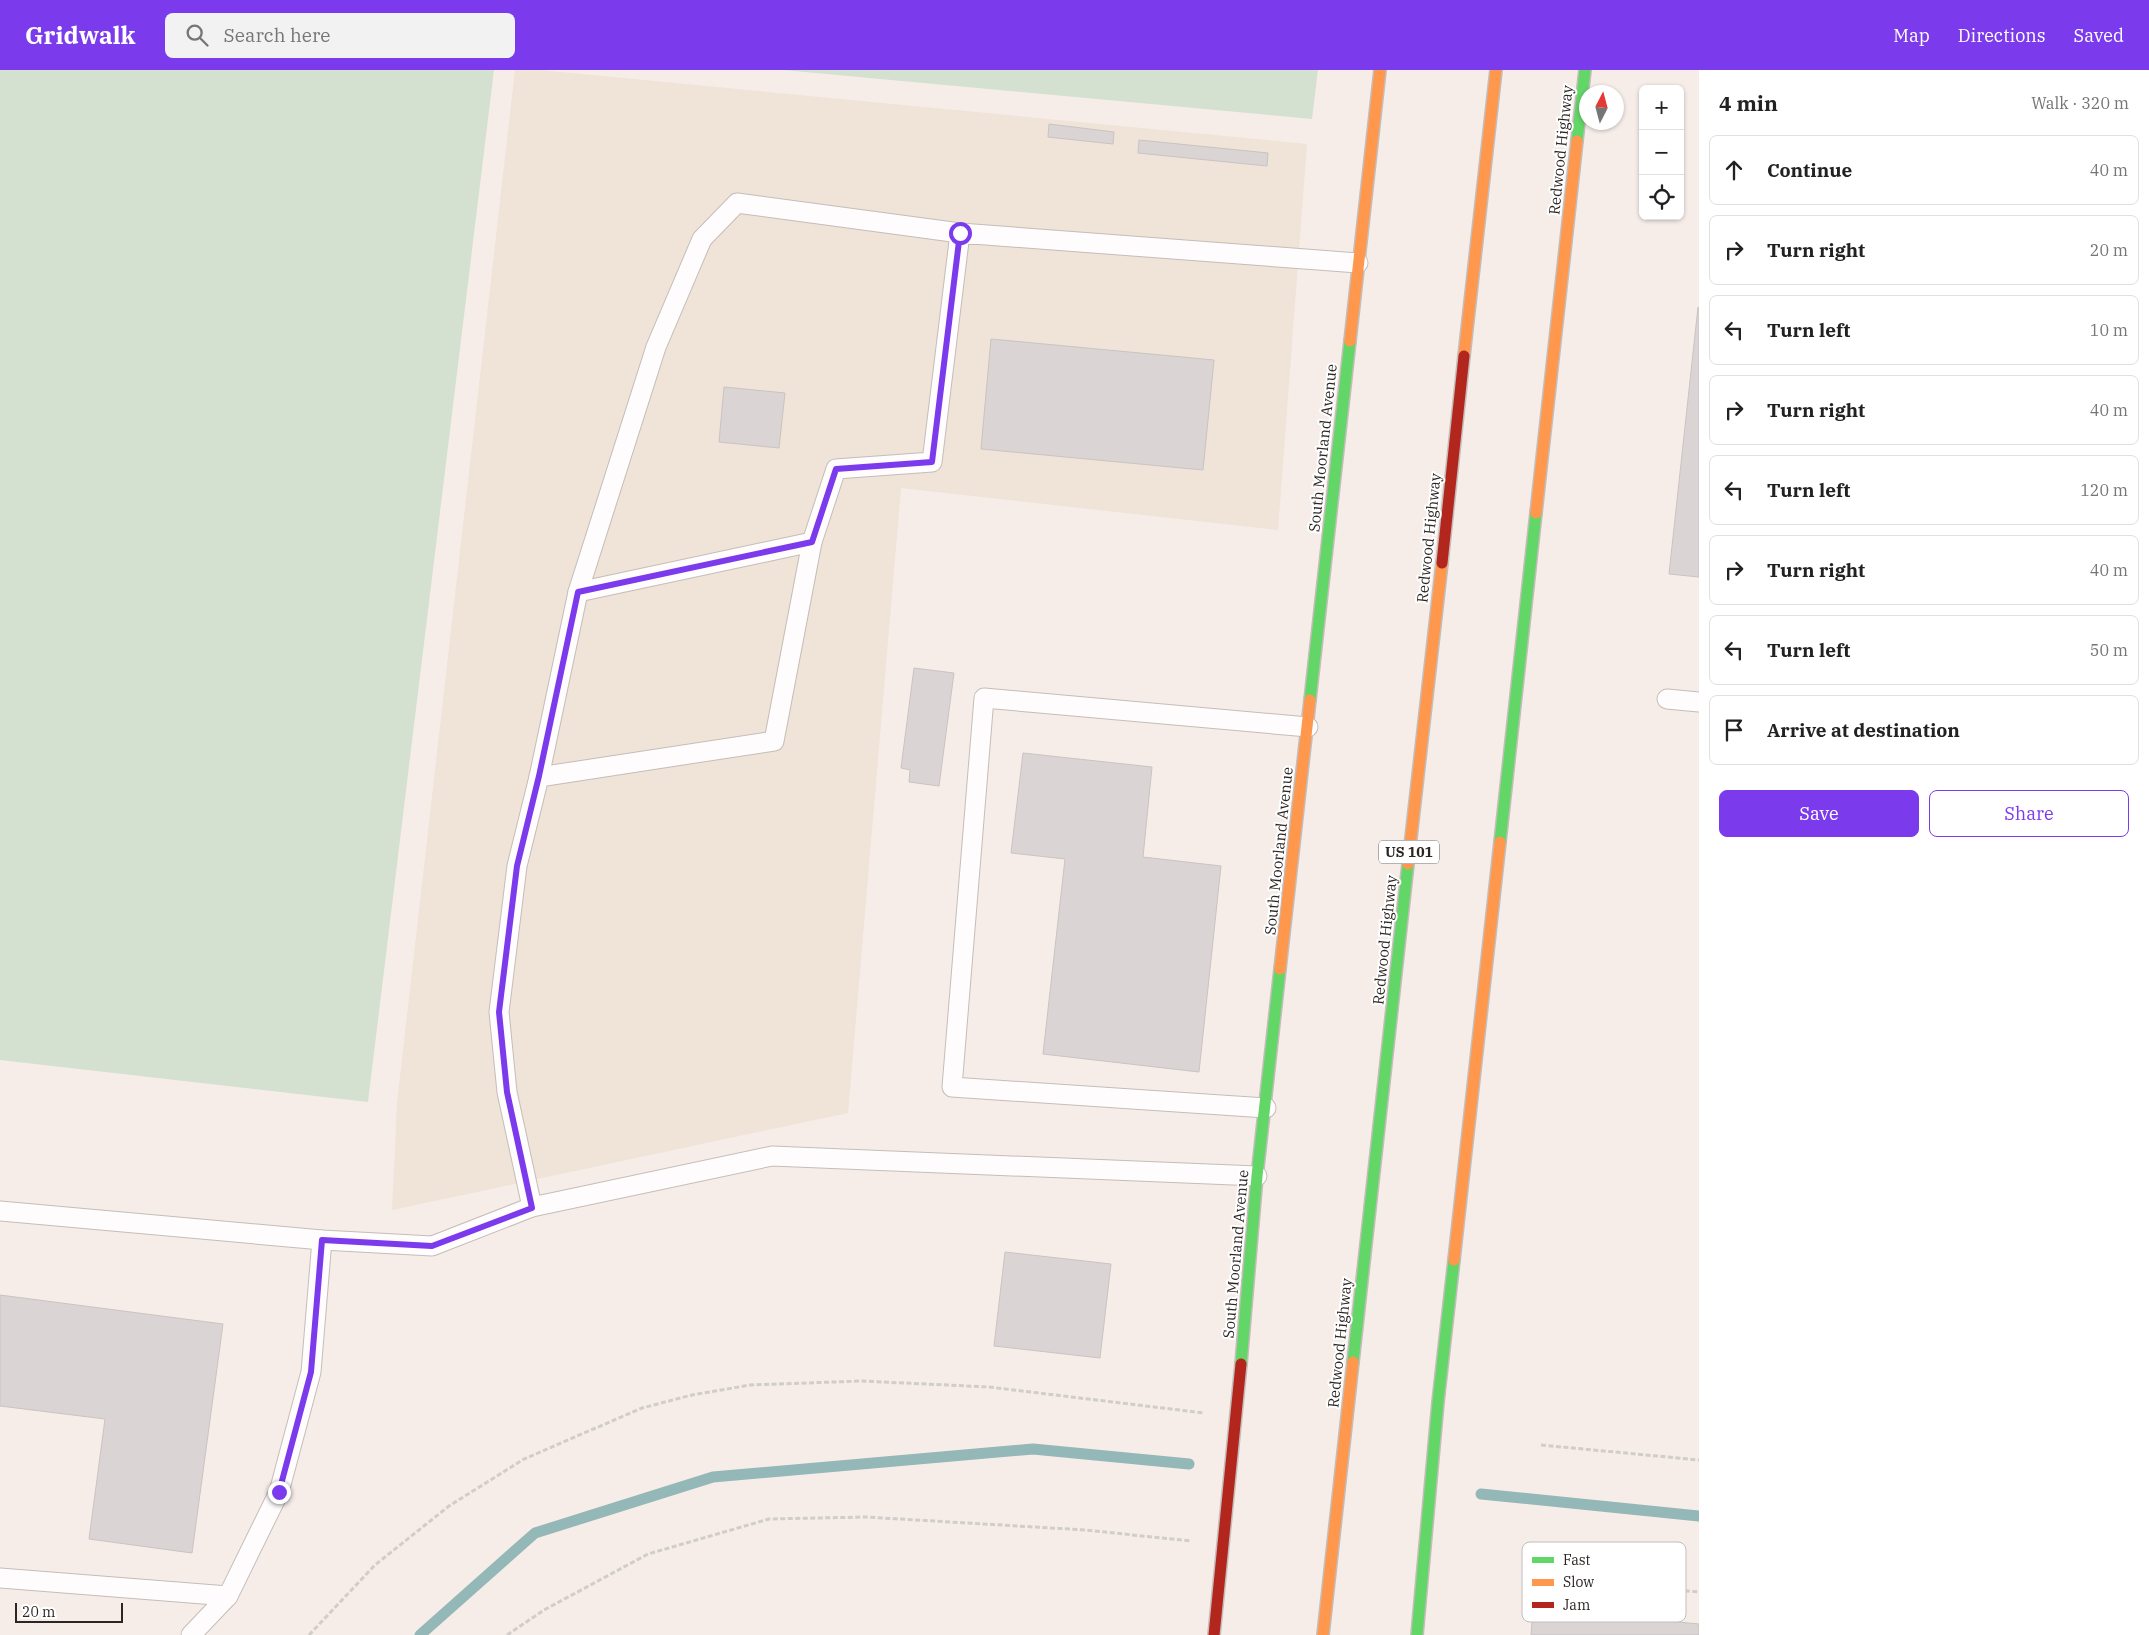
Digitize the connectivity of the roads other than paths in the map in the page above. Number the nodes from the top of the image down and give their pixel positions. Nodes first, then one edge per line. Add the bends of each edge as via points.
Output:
1 (1380, 70) edge
2 (1496, 70) edge
3 (1585, 70) edge
4 (960, 233) junction
5 (1358, 263) junction
6 (812, 542) junction
7 (578, 592) junction
8 (1667, 699) dead end
9 (1699, 702) edge
10 (1308, 728) junction
11 (539, 776) junction
12 (1266, 1108) junction
13 (1257, 1176) junction
14 (532, 1208) junction
15 (0, 1211) edge
16 (322, 1240) junction
17 (0, 1578) edge
18 (228, 1596) junction
19 (191, 1635) edge
20 (1214, 1635) edge
21 (1324, 1635) edge
22 (1417, 1635) edge

1 - 5 main road, South Moorland Avenue
2 - 21 main road, Redwood Highway / US 101
3 - 22 main road, Redwood Highway via 1438,1402
4 - 5 lane
4 - 6 lane via 932,462 836,469
4 - 7 lane via 737,204 702,239 656,347
5 - 10 main road, South Moorland Avenue
6 - 7 lane
6 - 11 lane via 774,741
7 - 11 lane
8 - 9 lane
10 - 12 main road, South Moorland Avenue
10 - 12 lane via 984,698 952,1087
11 - 14 lane via 517,866 499,1012 507,1092
12 - 13 main road, South Moorland Avenue
13 - 14 lane via 772,1156
13 - 20 main road, South Moorland Avenue via 1237,1417
14 - 16 lane via 432,1246
15 - 16 lane
16 - 18 lane via 311,1372 279,1492
17 - 18 lane
18 - 19 lane

